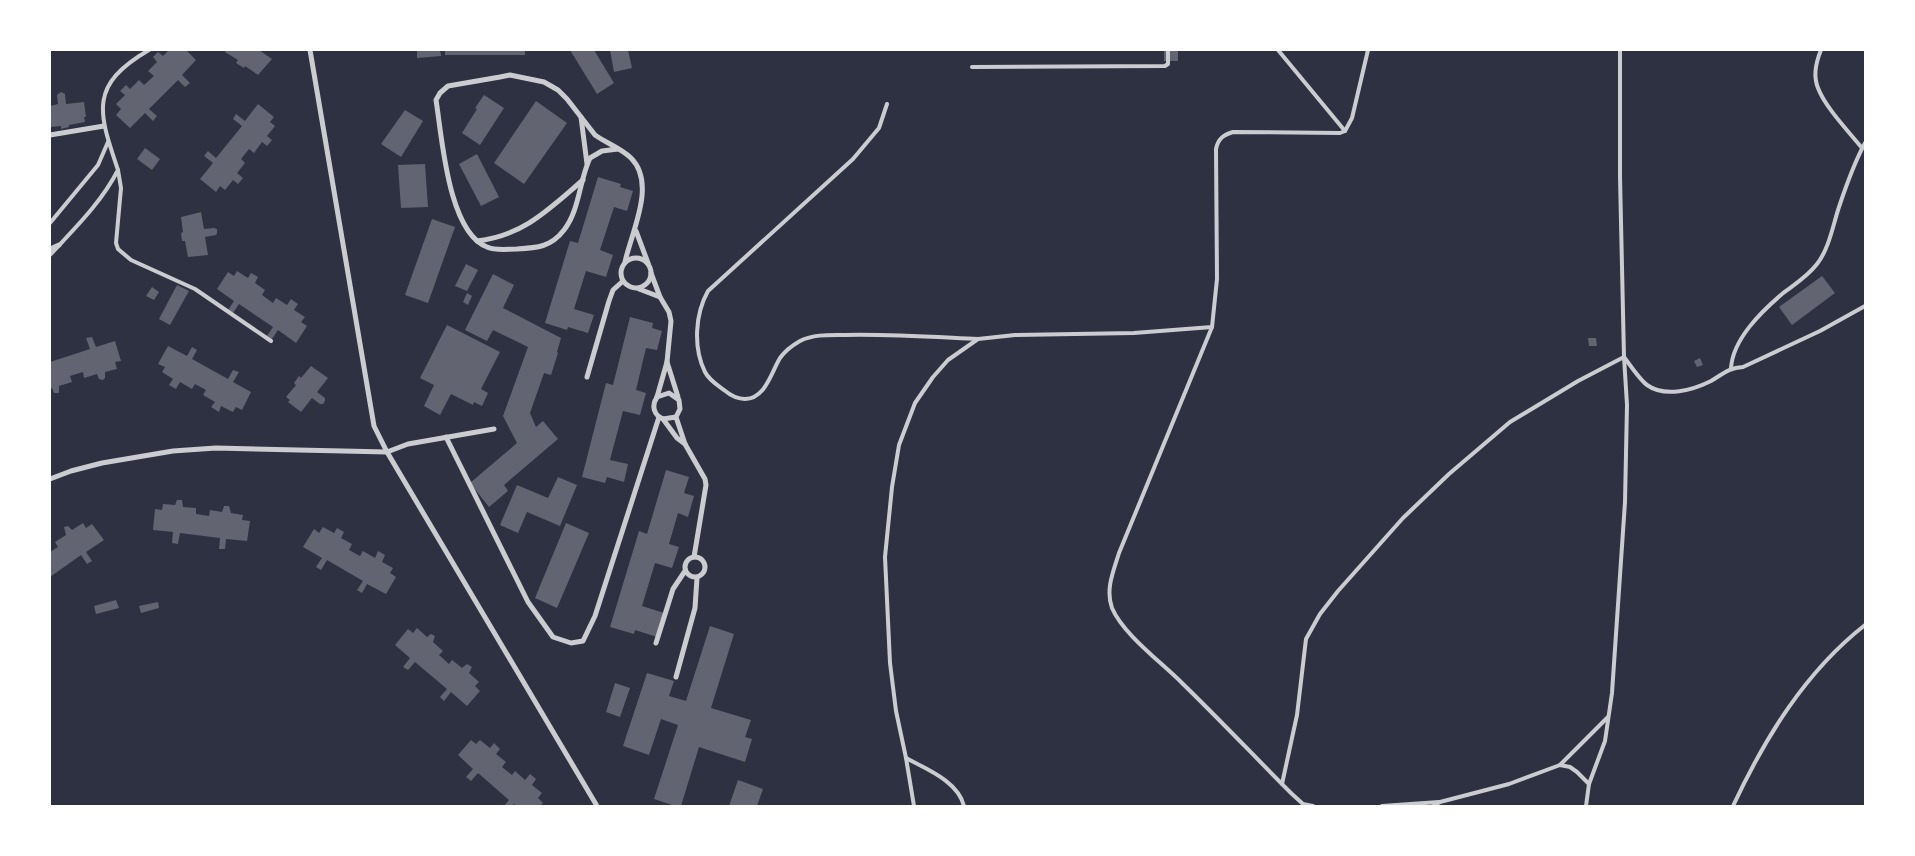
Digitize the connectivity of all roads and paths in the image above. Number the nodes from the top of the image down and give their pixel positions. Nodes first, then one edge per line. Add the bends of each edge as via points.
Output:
1 (149, 50) edge
2 (310, 50) edge
3 (1168, 50) edge
4 (1278, 50) edge
5 (1368, 50) edge
6 (1620, 50) edge
7 (1820, 50) edge
8 (972, 67) dead end
9 (887, 104) dead end
10 (581, 117) junction
11 (104, 126) junction
12 (1345, 131) junction
13 (50, 135) edge
14 (108, 142) junction
15 (1865, 143) edge
16 (1862, 148) junction
17 (618, 149) junction
18 (587, 164) junction
19 (118, 170) junction
20 (583, 180) junction
21 (50, 223) edge
22 (636, 230) junction
23 (477, 241) junction
24 (59, 246) junction
25 (50, 249) edge
26 (50, 255) edge
27 (626, 262) junction
28 (649, 264) junction
29 (652, 273) junction
30 (623, 281) junction
31 (639, 288) junction
32 (660, 297) junction
33 (1865, 306) edge
34 (1212, 327) junction
35 (978, 339) junction
36 (271, 340) dead end
37 (1624, 357) junction
38 (667, 362) junction
39 (1731, 368) junction
40 (587, 378) dead end
41 (657, 398) junction
42 (679, 400) junction
43 (676, 417) junction
44 (661, 418) junction
45 (494, 429) dead end
46 (446, 437) junction
47 (685, 444) junction
48 (386, 452) junction
49 (50, 479) edge
50 (694, 557) junction
51 (685, 571) junction
52 (696, 578) junction
53 (1865, 625) edge
54 (656, 644) dead end
55 (676, 677) dead end
56 (1608, 717) junction
57 (906, 758) junction
58 (1560, 765) junction
59 (1282, 784) junction
60 (1589, 784) junction
61 (1440, 802) junction
62 (597, 806) edge
63 (914, 806) edge
64 (964, 806) edge
65 (1313, 806) edge
66 (1382, 806) edge
67 (1433, 806) edge
68 (1586, 806) edge
69 (1733, 806) edge

1 - 11 lane via 108,84 103,101
2 - 48 street via 371,415
3 - 8 lane via 1168,64 1165,66
4 - 12 lane
5 - 12 lane via 1352,118
6 - 37 lane
7 - 16 lane via 1815,68 1817,87 1822,98
9 - 35 lane via 879,128 853,159 708,291 698,320 699,354 706,374 730,394 746,399 761,392 788,350 813,336 866,334
10 - 17 street via 595,135
10 - 18 street
10 - 23 street via 558,90 544,82 510,75 448,86 440,92 436,100 447,173 461,221
11 - 13 street
11 - 14 lane
12 - 34 lane via 1233,132 1217,142 1216,279
14 - 19 lane
14 - 21 lane via 98,165
15 - 16 lane
16 - 39 lane via 1819,262 1756,320 1732,356
17 - 18 street via 597,153
17 - 22 street via 636,164 643,181
18 - 20 street
19 - 24 lane via 108,190
19 - 36 lane via 121,188 118,249 131,260 195,289
20 - 23 street via 532,222 501,237
20 - 23 street via 570,221 551,243 539,248 493,249
22 - 27 street
22 - 28 street
24 - 25 street
24 - 26 lane
27 - 28 street via 638,258
27 - 30 street via 621,270
28 - 29 street
29 - 31 street via 647,285
29 - 32 street
30 - 31 street via 630,288
30 - 40 street via 613,290
31 - 32 street
32 - 38 street via 671,321
33 - 39 lane via 1743,367
34 - 35 lane
34 - 59 lane via 1120,552 1110,581 1109,596 1118,620 1130,634
35 - 57 lane via 948,360 933,377 915,402 899,445 885,557 890,664
37 - 39 lane via 1647,385 1660,390 1690,390
37 - 56 lane via 1627,405 1625,502
37 - 59 lane via 1510,422 1403,518 1338,591 1306,639 1297,715
38 - 41 street
38 - 42 street
41 - 42 street via 669,393
41 - 44 street via 654,406
42 - 43 street via 680,409
43 - 44 street
43 - 47 street
44 - 46 street via 595,616 583,641 571,643 553,637 528,602
44 - 47 street
45 - 46 street
46 - 48 street
47 - 50 street via 706,485
48 - 49 street via 216,448 173,451 102,463
48 - 62 street
50 - 51 street via 686,562
50 - 52 street via 699,557 705,564 704,573
51 - 52 street
51 - 54 street via 673,589
52 - 55 street via 695,608
53 - 69 lane via 1819,668 1792,701 1753,763
56 - 58 lane
56 - 60 lane via 1605,741
57 - 63 lane
57 - 64 lane via 951,785 961,796
58 - 60 lane via 1570,767
58 - 61 lane via 1509,784
59 - 65 lane via 1303,804
60 - 68 lane
61 - 66 lane
61 - 67 lane

